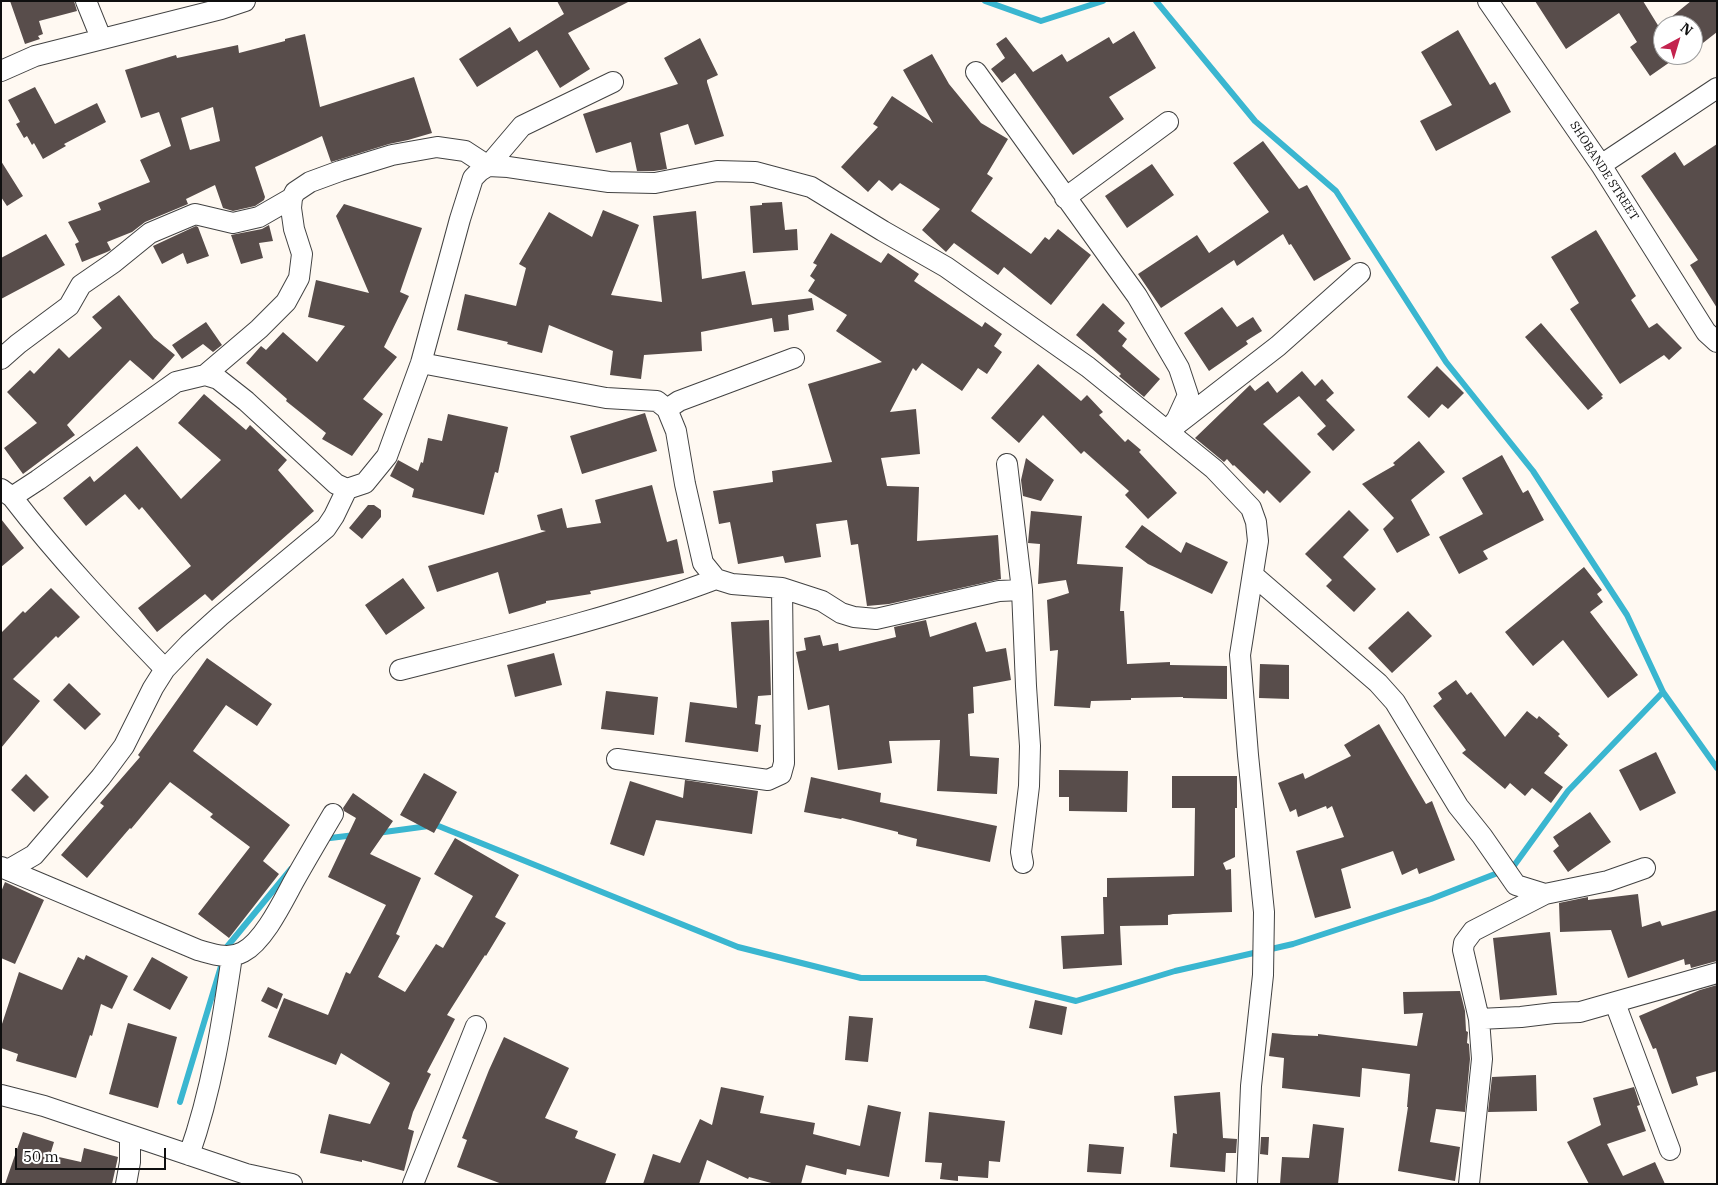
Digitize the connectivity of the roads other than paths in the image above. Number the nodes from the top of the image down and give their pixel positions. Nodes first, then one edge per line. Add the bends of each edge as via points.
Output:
1 (86, 1) edge
2 (245, 1) edge
3 (1488, 1) edge
4 (101, 38) junction
5 (1, 71) edge
6 (976, 72) dead end
7 (613, 82) dead end
8 (1717, 88) edge
9 (1168, 122) dead end
10 (1601, 165) junction
11 (488, 166) junction
12 (292, 198) junction
13 (1065, 198) junction
14 (1360, 273) dead end
15 (1717, 342) edge
16 (794, 358) dead end
17 (1, 359) edge
18 (421, 363) junction
19 (205, 376) junction
20 (667, 409) junction
21 (1168, 431) junction
22 (1007, 464) dead end
23 (347, 489) junction
24 (7, 493) edge
25 (1253, 574) junction
26 (716, 579) junction
27 (782, 588) junction
28 (1022, 590) junction
29 (165, 670) junction
30 (400, 670) dead end
31 (617, 759) dead end
32 (333, 814) dead end
33 (1023, 863) dead end
34 (5, 868) edge
35 (1645, 868) dead end
36 (1545, 894) junction
37 (232, 956) junction
38 (1717, 973) edge
39 (1615, 1003) junction
40 (1479, 1018) junction
41 (476, 1026) dead end
42 (1, 1095) edge
43 (130, 1135) junction
44 (1670, 1150) dead end
45 (189, 1155) junction
46 (244, 1179) edge
47 (126, 1184) edge
48 (292, 1184) edge
49 (413, 1184) edge
50 (1247, 1184) edge
51 (1469, 1184) edge

1 - 4 street
2 - 4 street
3 - 10 street, SHOBANDE STREET
4 - 5 street via 35,56
6 - 13 street
7 - 11 street via 522,126
8 - 10 street
9 - 13 street
10 - 15 street, SHOBANDE STREET via 1706,332
11 - 12 street via 465,151 437,147 392,155 340,171 310,182
11 - 18 street via 473,178
11 - 21 street via 609,182 646,183 717,171 755,172 811,187 946,267 1088,367
12 - 17 street via 259,217 233,223 195,214 150,232 81,285 69,306
12 - 19 street via 294,229 302,254 299,278 286,302
13 - 21 street via 1137,296 1179,368 1188,395
14 - 21 street via 1278,346
16 - 20 street
18 - 20 street via 606,398 657,401
18 - 23 street via 387,456 365,483
19 - 23 street via 218,379 246,401 336,484
19 - 24 street via 176,382 38,480
20 - 26 street via 676,431 703,563
21 - 25 street via 1214,469 1251,508 1258,541
22 - 28 street
23 - 29 street via 326,528 220,616
24 - 29 street via 89,589
25 - 36 street via 1378,683 1395,702 1458,806 1516,885
25 - 50 street via 1240,655 1264,912 1263,975 1250,1086
26 - 27 street via 732,584
26 - 30 street via 540,634
27 - 28 street via 822,602 841,613 876,619 999,591
27 - 31 street via 784,763 781,774 768,780
28 - 33 street via 1030,746 1030,786 1021,852
29 - 34 street via 124,746 101,777 34,855
32 - 37 street via 271,921 244,952
34 - 37 street via 198,950
35 - 36 street via 1608,881
36 - 40 street via 1473,931 1464,943
37 - 45 street via 212,1077
38 - 39 street
39 - 40 street via 1580,1012
39 - 44 street
40 - 51 street via 1482,1059
41 - 49 street
42 - 43 street
43 - 45 street
43 - 47 street
45 - 46 street
46 - 48 street

